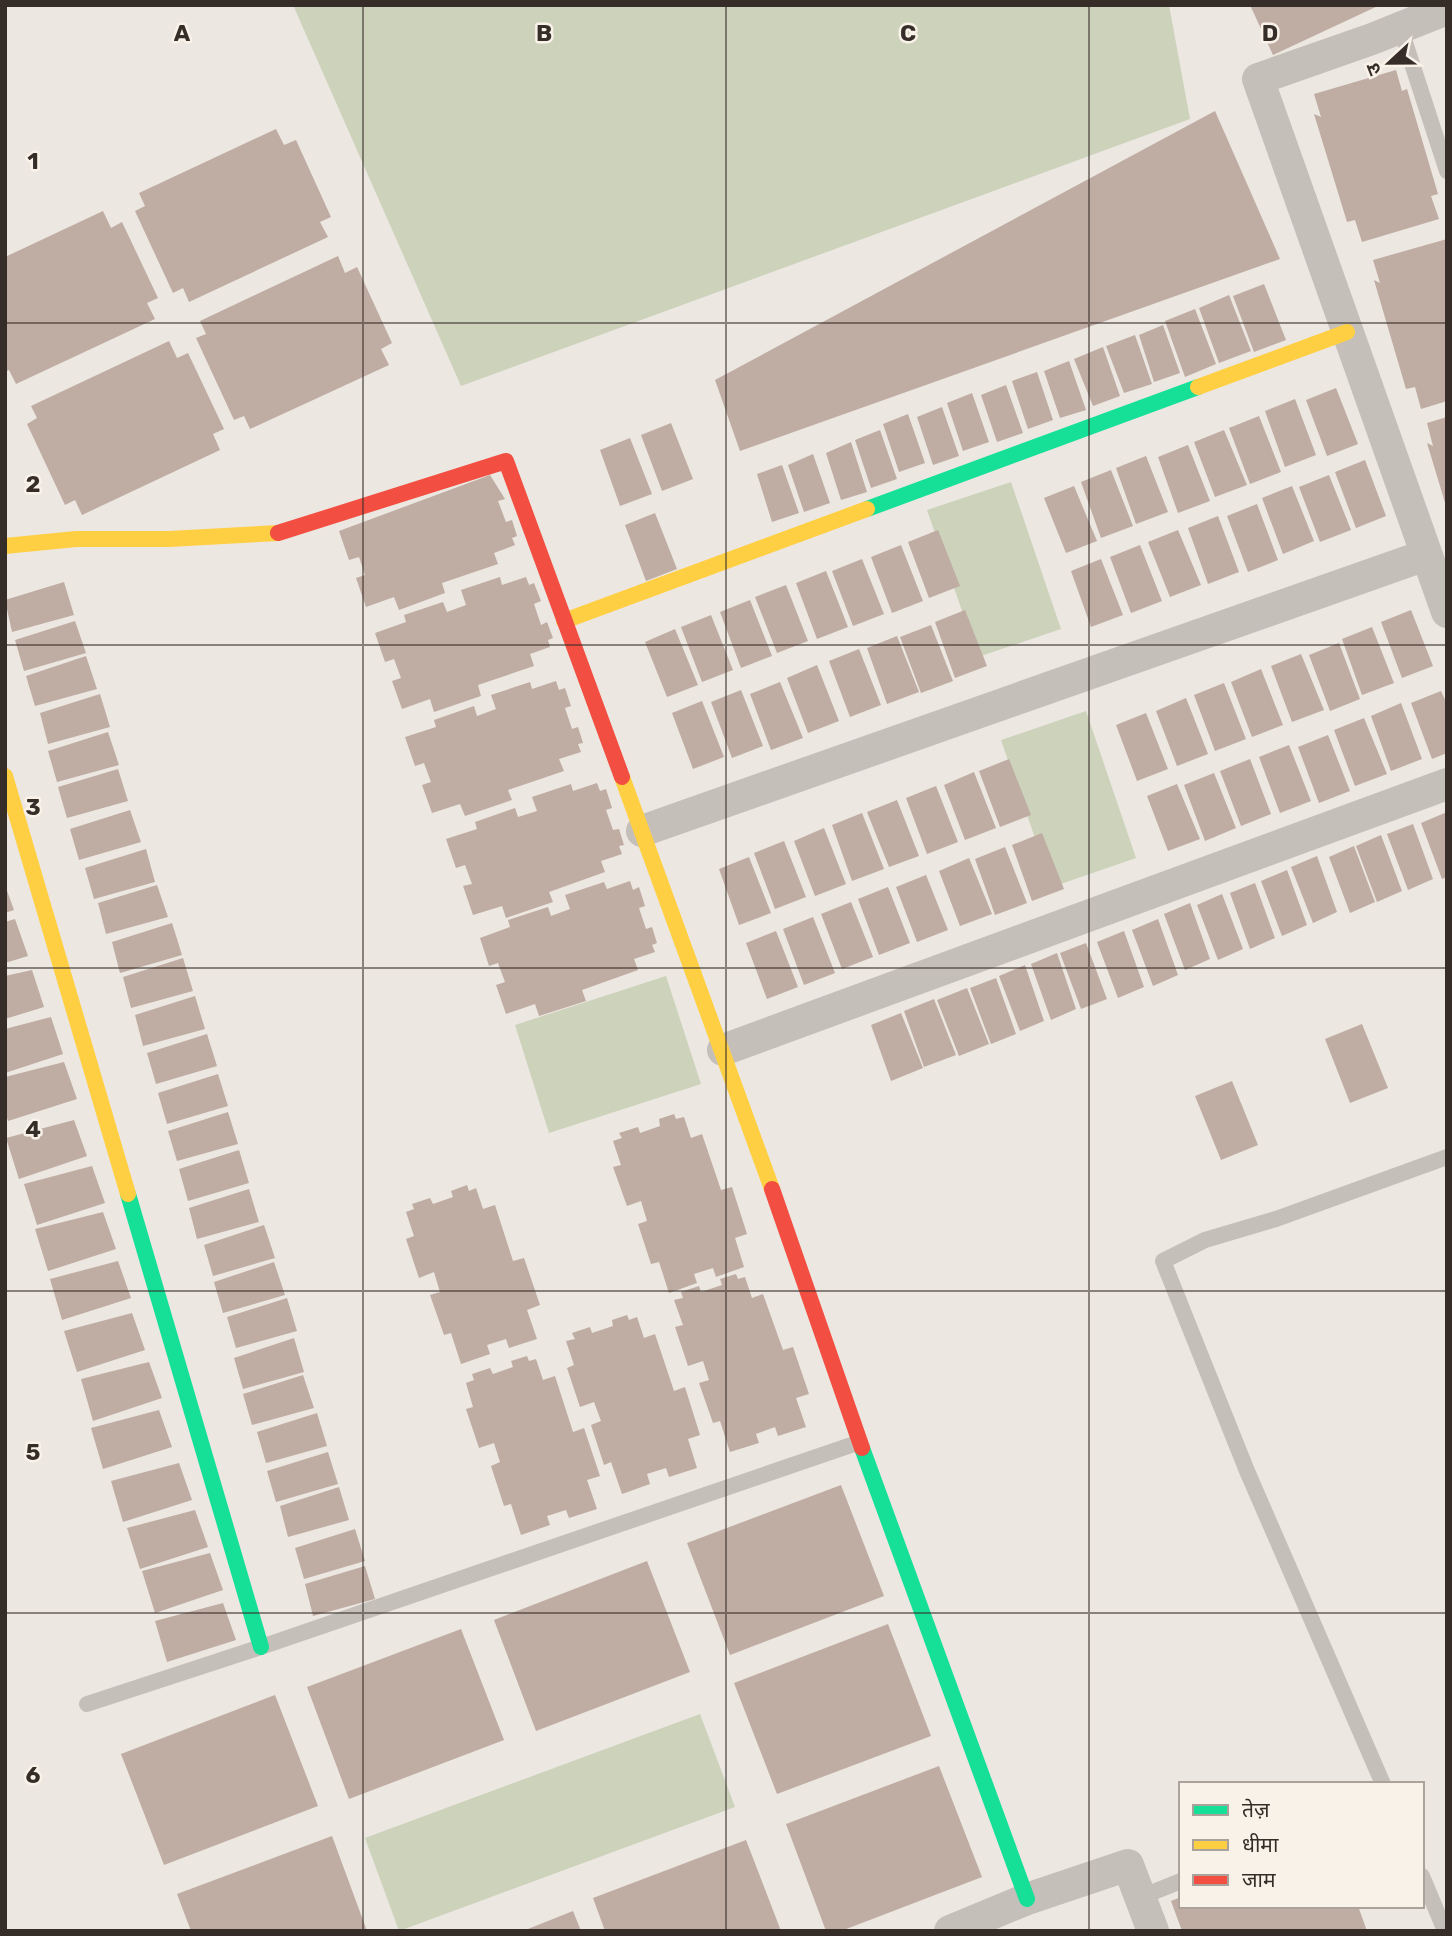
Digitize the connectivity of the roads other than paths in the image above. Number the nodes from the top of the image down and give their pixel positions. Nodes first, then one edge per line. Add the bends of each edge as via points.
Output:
1 (1447, 9) edge
2 (1400, 27) junction
3 (1447, 171) edge
4 (1347, 332) junction
5 (5, 546) edge
6 (1426, 555) junction
7 (1447, 612) edge
8 (564, 621) junction
9 (5, 776) edge
10 (1447, 784) edge
11 (642, 831) junction
12 (723, 1050) junction
13 (1447, 1157) edge
14 (860, 1442) junction
15 (261, 1647) junction
16 (87, 1704) dead end
17 (1382, 1782) edge
18 (1424, 1881) edge
19 (1179, 1882) edge
20 (1141, 1896) junction
21 (1027, 1899) junction
22 (950, 1931) edge
23 (1153, 1931) edge
24 (1445, 1931) edge

1 - 2 street
2 - 3 lane
2 - 4 street via 1258,79
4 - 6 street
4 - 8 street
5 - 8 street via 76,538 275,534 506,461
6 - 7 street
6 - 11 street
8 - 11 street
9 - 15 street
10 - 12 street
11 - 12 street
12 - 14 street
13 - 17 lane via 1205,1240 1163,1261 1247,1471
14 - 15 lane
14 - 21 street
15 - 16 lane
18 - 24 lane
19 - 20 lane
20 - 21 street via 1128,1865
20 - 23 street
21 - 22 street

